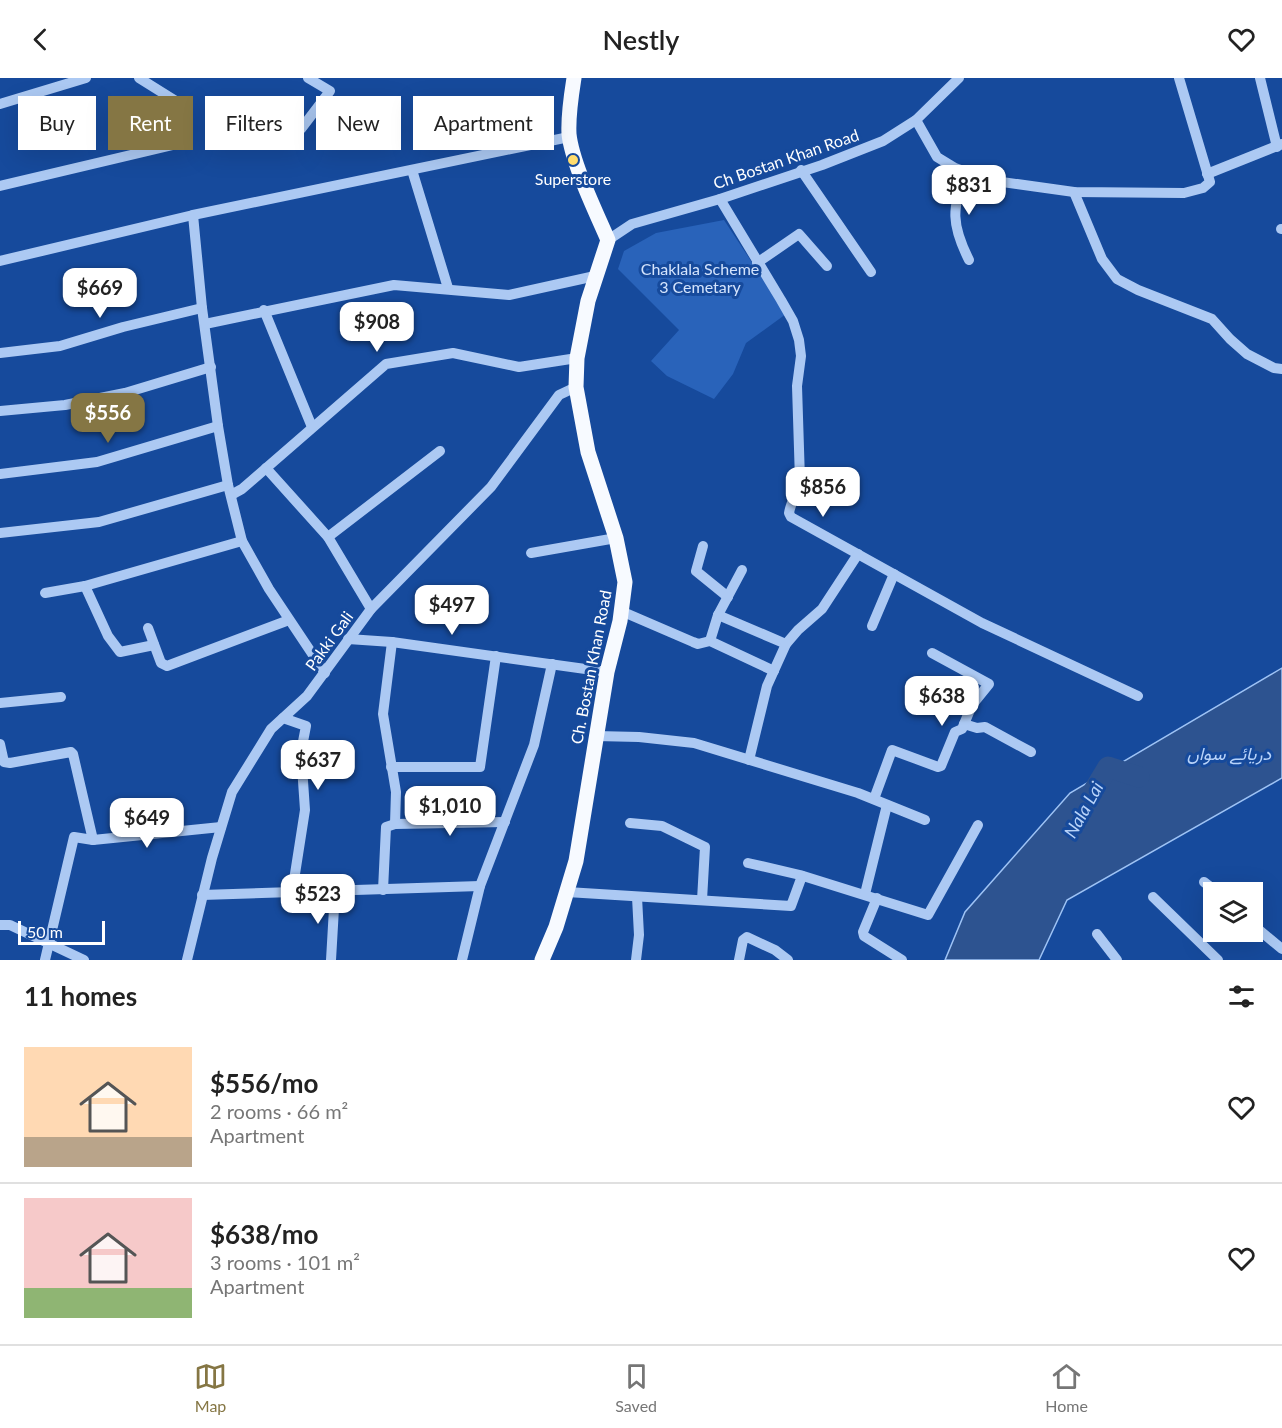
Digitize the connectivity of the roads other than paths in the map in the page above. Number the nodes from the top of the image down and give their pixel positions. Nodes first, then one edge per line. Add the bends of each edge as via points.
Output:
1 (86, 78) edge
2 (139, 78) edge
3 (308, 78) edge
4 (574, 78) edge
5 (959, 78) edge
6 (1179, 78) edge
7 (1260, 78) edge
8 (0, 104) edge
9 (916, 120) junction
10 (304, 125) edge
11 (569, 136) junction
12 (1279, 146) edge
13 (412, 170) junction
14 (801, 170) junction
15 (965, 172) junction
16 (1207, 174) junction
17 (0, 186) edge
18 (1074, 192) junction
19 (720, 199) junction
20 (193, 215) junction
21 (608, 240) junction
22 (969, 260) dead end
23 (0, 261) edge
24 (757, 263) junction
25 (827, 266) dead end
26 (871, 272) dead end
27 (595, 276) junction
28 (448, 288) junction
29 (202, 308) junction
30 (264, 310) junction
31 (205, 324) junction
32 (0, 353) edge
33 (577, 358) junction
34 (211, 367) junction
35 (1282, 369) edge
36 (576, 387) junction
37 (0, 411) edge
38 (218, 426) junction
39 (312, 427) junction
40 (440, 451) dead end
41 (266, 468) junction
42 (0, 474) edge
43 (229, 490) junction
44 (0, 533) edge
45 (328, 537) junction
46 (615, 538) junction
47 (242, 541) junction
48 (703, 546) dead end
49 (531, 553) dead end
50 (858, 554) junction
51 (742, 570) dead end
52 (894, 574) junction
53 (85, 586) junction
54 (45, 593) dead end
55 (728, 597) junction
56 (371, 609) junction
57 (621, 611) junction
58 (718, 615) junction
59 (290, 620) junction
60 (872, 626) dead end
61 (148, 628) dead end
62 (348, 639) junction
63 (710, 641) junction
64 (392, 642) junction
65 (786, 644) junction
66 (154, 645) junction
67 (932, 653) dead end
68 (496, 656) junction
69 (552, 664) junction
70 (774, 671) junction
71 (608, 672) junction
72 (325, 673) junction
73 (1138, 696) dead end
74 (61, 697) dead end
75 (0, 703) edge
76 (283, 718) junction
77 (964, 724) junction
78 (596, 736) junction
79 (0, 744) edge
80 (1031, 752) dead end
81 (749, 760) junction
82 (392, 767) junction
83 (874, 799) junction
84 (887, 805) junction
85 (925, 820) dead end
86 (505, 822) junction
87 (630, 823) dead end
88 (394, 824) junction
89 (978, 825) dead end
90 (221, 827) junction
91 (93, 840) junction
92 (748, 863) dead end
93 (802, 876) junction
94 (480, 886) junction
95 (383, 890) junction
96 (335, 891) junction
97 (567, 892) junction
98 (292, 893) junction
99 (865, 894) junction
100 (202, 895) junction
101 (637, 897) junction
102 (1153, 897) dead end
103 (877, 898) junction
104 (702, 900) junction
105 (0, 925) edge
106 (1263, 933) edge
107 (1097, 934) dead end
108 (51, 945) junction
109 (1282, 949) edge
110 (45, 960) edge
111 (84, 960) edge
112 (187, 960) edge
113 (331, 960) edge
114 (462, 960) edge
115 (542, 960) edge
116 (636, 960) edge
117 (739, 960) edge
118 (788, 960) edge
119 (902, 960) edge
120 (1117, 960) edge
121 (1218, 960) edge

1 - 8 street
2 - 17 street via 178,103 173,145
3 - 10 street via 330,91
4 - 11 main road
5 - 9 street, Ch Bostan Khan Road
6 - 16 street
7 - 12 street
9 - 14 street, Ch Bostan Khan Road via 883,141
9 - 15 street via 937,156
11 - 13 street
11 - 21 main road
12 - 16 street
13 - 20 street
13 - 28 street
14 - 19 street, Ch Bostan Khan Road
14 - 26 street
15 - 18 street via 988,180
15 - 22 street via 955,203 954,224
16 - 18 street via 1210,182 1203,188 1184,192
18 - 35 street via 1102,258 1117,279 1212,319 1247,354
19 - 21 street, Ch Bostan Khan Road via 632,224
19 - 24 street
20 - 23 street
20 - 29 street
21 - 27 main road, Ch. Bostan Khan Road
24 - 25 street via 799,234
24 - 50 street via 793,321 800,340 800,480 789,513
27 - 28 street via 509,296
27 - 33 main road, Ch. Bostan Khan Road
28 - 30 street via 394,285
29 - 31 street
29 - 32 street via 60,346
30 - 31 street
30 - 39 street
31 - 34 street
33 - 36 main road, Ch. Bostan Khan Road
33 - 39 street via 519,367 453,352 386,364
34 - 37 street via 125,393 65,405
34 - 38 street
36 - 46 main road, Ch. Bostan Khan Road via 588,452
36 - 56 street, Pakki Gali via 559,395 491,487
38 - 42 street via 97,462
38 - 43 street
39 - 41 street
40 - 45 street
41 - 43 street via 242,489
41 - 45 street
43 - 44 street via 99,522
43 - 47 street
45 - 56 street
46 - 49 street
46 - 57 main road, Ch. Bostan Khan Road via 625,582
47 - 53 street
47 - 59 street
48 - 55 street via 696,571
50 - 52 street
50 - 65 street via 822,609
51 - 55 street
52 - 60 street
52 - 73 street via 982,623
53 - 54 street
53 - 66 street via 108,636 120,652
55 - 58 street
56 - 62 street, Pakki Gali
57 - 63 street via 693,642
57 - 71 main road, Ch. Bostan Khan Road
58 - 63 street
58 - 65 street
59 - 66 street via 167,666 161,663
59 - 72 street
61 - 66 street
62 - 64 street
62 - 72 street, Pakki Gali
63 - 70 street
64 - 68 street
64 - 82 street via 383,714
65 - 70 street
67 - 77 street via 989,684 972,705
68 - 69 street
68 - 82 street via 480,767
69 - 71 street
69 - 86 street via 534,745
70 - 81 street
71 - 78 main road, Ch. Bostan Khan Road
72 - 76 street, Pakki Gali
74 - 75 street
76 - 90 street, Pakki Gali via 271,729 232,792
76 - 98 street via 306,726 301,752 305,810
77 - 80 street via 977,729 985,727
77 - 83 street via 955,732 941,766 892,750
78 - 81 street via 694,743
78 - 97 main road, Ch. Bostan Khan Road via 576,861
79 - 91 street via 4,762 73,754
81 - 83 street
82 - 88 street via 396,792
83 - 84 street
84 - 85 street
84 - 99 street
86 - 88 street
86 - 94 street
87 - 104 street via 662,826 705,847
88 - 95 street via 386,827
89 - 103 street via 928,915
90 - 91 street
90 - 100 street, Pakki Gali
91 - 108 street via 74,837
92 - 93 street
93 - 99 street
93 - 104 street via 791,906
94 - 95 street
94 - 114 street
95 - 96 street
96 - 98 street
96 - 113 street
97 - 101 street
97 - 115 main road, Ch. Bostan Khan Road
98 - 100 street
99 - 103 street
100 - 112 street, Pakki Gali
101 - 104 street
101 - 116 street
102 - 121 street
103 - 119 street via 864,936
105 - 108 street via 10,925
106 - 109 street
107 - 120 street
108 - 110 street
108 - 111 street
117 - 118 street via 747,937

